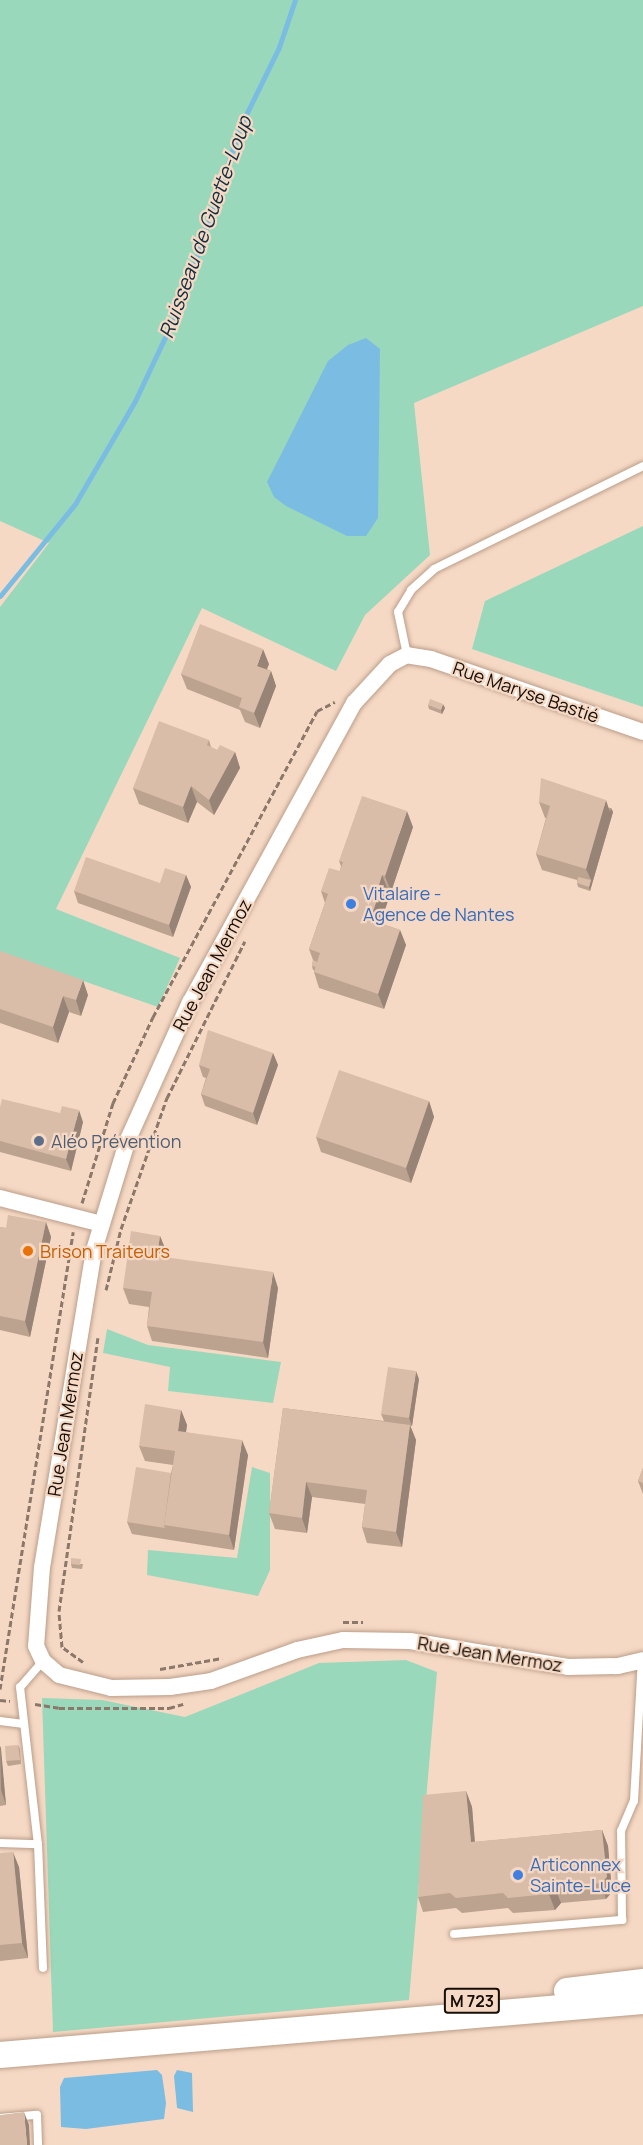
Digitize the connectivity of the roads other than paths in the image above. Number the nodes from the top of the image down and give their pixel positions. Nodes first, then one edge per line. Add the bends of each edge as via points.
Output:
1 (643, 466) edge
2 (408, 656) junction
3 (643, 732) edge
4 (0, 1198) edge
5 (102, 1224) junction
6 (643, 1660) edge
7 (43, 1661) junction
8 (0, 1721) edge
9 (24, 1724) junction
10 (0, 1843) edge
11 (38, 1844) junction
12 (454, 1934) dead end
13 (43, 1968) dead end
14 (643, 1982) edge
15 (643, 2001) edge
16 (302, 2030) junction
17 (0, 2055) edge
18 (0, 2118) edge
19 (38, 2145) edge

1 - 2 lane via 434,569 411,590 398,612
2 - 3 street, Rue Maryse Bastié via 431,659
2 - 5 street, Rue Jean Mermoz via 390,664 354,703 189,1002 128,1139
4 - 5 street
5 - 7 street, Rue Jean Mermoz via 71,1383 42,1567 36,1646
6 - 7 street, Rue Jean Mermoz via 618,1666 568,1666 410,1641 343,1640 297,1650 211,1681 170,1687 111,1688 59,1675
6 - 12 lane via 634,1801 621,1831 622,1920
7 - 9 lane via 20,1687
8 - 9 lane
9 - 11 lane
10 - 11 lane
11 - 13 lane
14 - 16 main road, M 723 via 457,2002
15 - 16 main road, M 723
16 - 17 main road, M 723
18 - 19 lane via 37,2115

